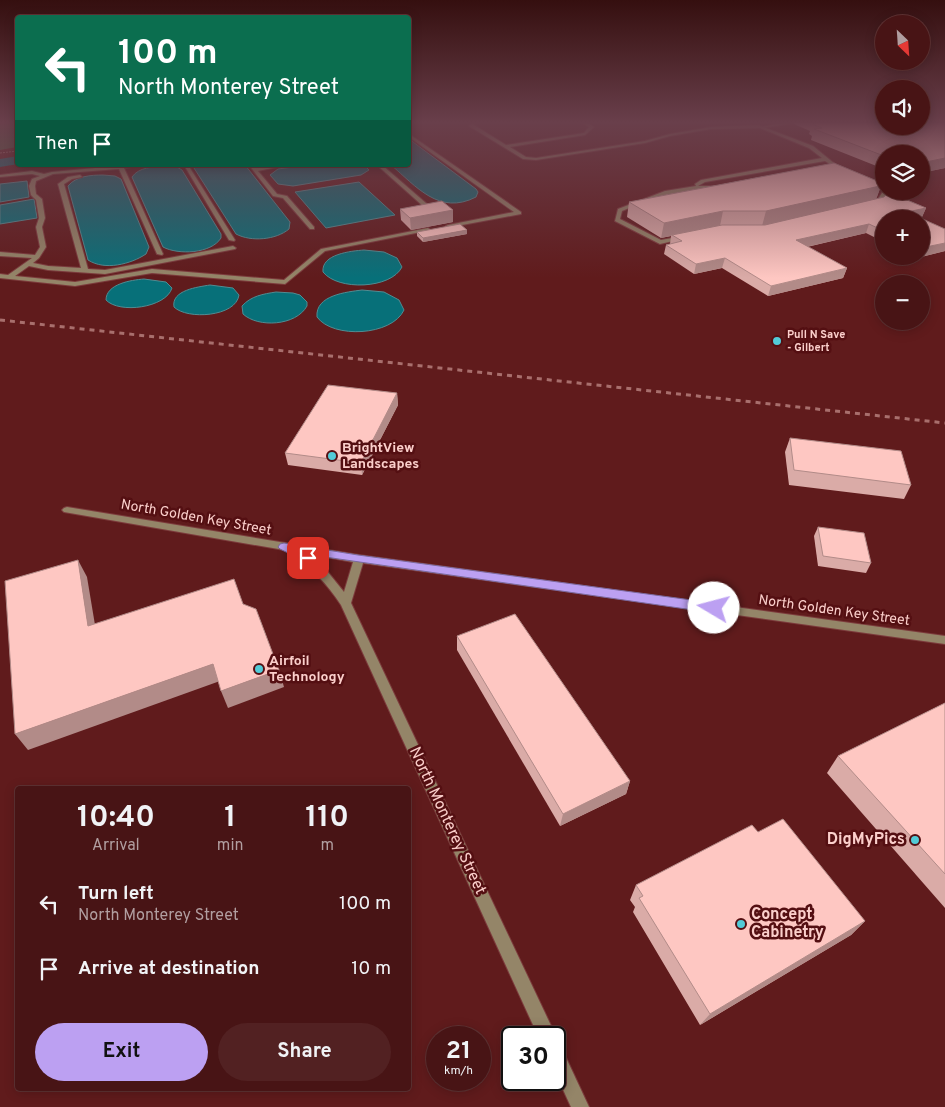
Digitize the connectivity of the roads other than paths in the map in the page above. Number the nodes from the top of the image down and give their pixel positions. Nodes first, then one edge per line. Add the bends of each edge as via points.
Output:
1 (41, 175) edge
2 (48, 175) edge
3 (88, 175) edge
4 (122, 175) edge
5 (192, 175) edge
6 (258, 175) edge
7 (390, 175) edge
8 (465, 175) edge
9 (738, 175) edge
10 (45, 176) junction
11 (693, 187) junction
12 (725, 188) edge
13 (880, 200) edge
14 (425, 205) edge
15 (868, 205) edge
16 (312, 228) dead end
17 (441, 228) edge
18 (431, 230) edge
19 (686, 237) edge
20 (232, 240) dead end
21 (233, 248) dead end
22 (0, 254) edge
23 (160, 254) dead end
24 (37, 257) junction
25 (28, 264) junction
26 (85, 270) junction
27 (0, 276) edge
28 (9, 277) junction
29 (67, 510) dead end
30 (284, 547) junction
31 (358, 559) junction
32 (346, 603) junction
33 (945, 640) edge
34 (542, 1026) edge
35 (566, 1077) edge
36 (580, 1107) edge

1 - 10 street
2 - 10 street
3 - 26 street via 70,178 61,184
4 - 23 street
5 - 20 street
6 - 16 street via 275,195 285,196
7 - 14 street
8 - 17 street via 519,213
9 - 11 street via 703,181
10 - 24 street via 34,180 32,186 34,195 39,199 42,218 39,227 43,247
11 - 12 street
11 - 19 street via 657,194 620,210 617,220 660,242
13 - 15 street
18 - 28 street via 323,250 285,282 152,271 75,284
21 - 26 street via 105,272
22 - 24 street
24 - 25 street
25 - 26 street
25 - 28 street
27 - 28 street
29 - 30 street, North Golden Key Street
30 - 31 street, North Golden Key Street
30 - 32 street, North Monterey Street via 308,558
31 - 32 street
31 - 33 street, North Golden Key Street
32 - 34 street, North Monterey Street
35 - 36 street

